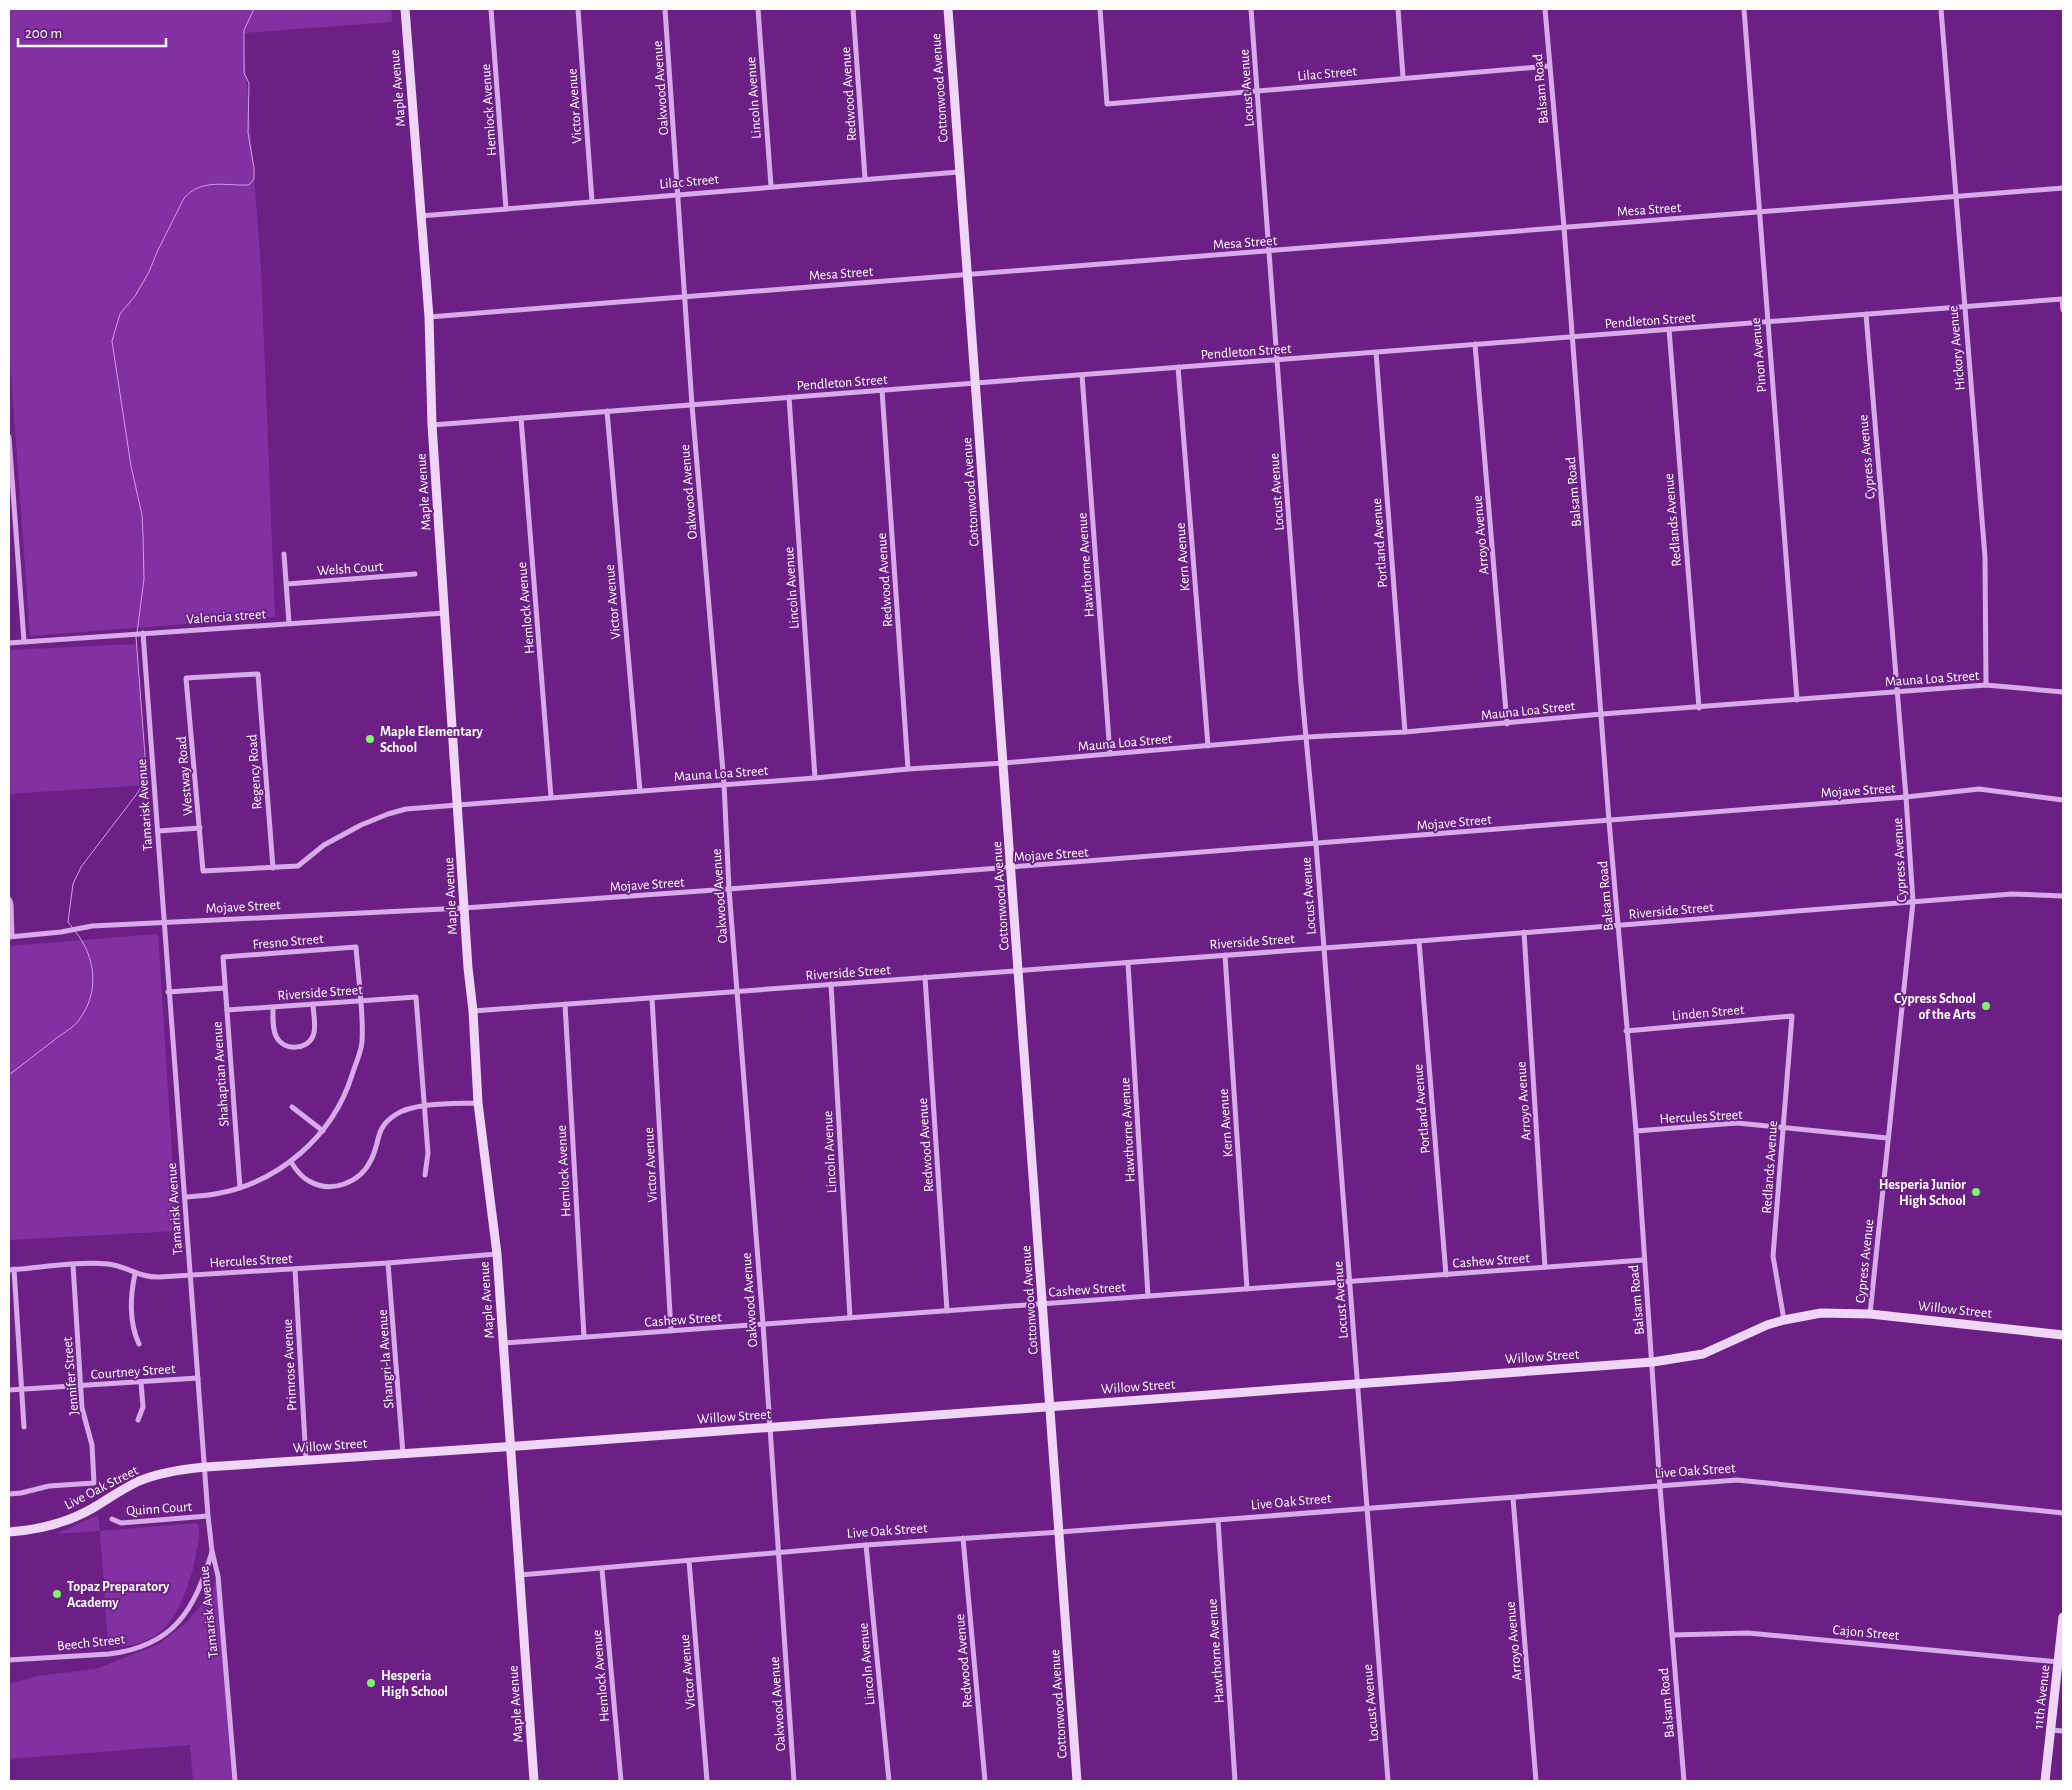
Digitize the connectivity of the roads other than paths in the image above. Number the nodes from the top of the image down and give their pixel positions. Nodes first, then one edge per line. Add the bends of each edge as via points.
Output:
1 (405, 9) edge
2 (491, 9) edge
3 (578, 9) edge
4 (665, 9) edge
5 (758, 9) edge
6 (853, 9) edge
7 (948, 9) edge
8 (1100, 9) edge
9 (1251, 9) edge
10 (1398, 9) edge
11 (1545, 9) edge
12 (1744, 9) edge
13 (1941, 9) edge
14 (1549, 66) junction
15 (1403, 77) junction
16 (1258, 91) junction
17 (959, 172) junction
18 (865, 178) junction
19 (771, 186) junction
20 (2063, 188) edge
21 (679, 194) junction
22 (1955, 196) junction
23 (592, 201) junction
24 (506, 209) junction
25 (1759, 212) junction
26 (420, 216) junction
27 (1564, 227) junction
28 (1269, 251) junction
29 (967, 275) junction
30 (686, 296) junction
31 (2062, 299) edge
32 (1964, 307) junction
33 (2063, 310) edge
34 (1866, 314) junction
35 (429, 317) junction
36 (1767, 322) junction
37 (1669, 330) junction
38 (1572, 337) junction
39 (1475, 344) junction
40 (1376, 352) junction
41 (1277, 360) junction
42 (1178, 367) junction
43 (1082, 375) junction
44 (975, 383) junction
45 (882, 390) junction
46 (789, 397) junction
47 (692, 405) junction
48 (607, 411) junction
49 (521, 418) junction
50 (432, 425) junction
51 (9, 438) edge
52 (11, 486) edge
53 (284, 554) dead end
54 (415, 574) dead end
55 (287, 584) junction
56 (445, 613) junction
57 (289, 623) junction
58 (143, 633) junction
59 (24, 641) junction
60 (9, 643) edge
61 (258, 674) joint
62 (1986, 686) junction
63 (1897, 692) junction
64 (2063, 692) edge
65 (1797, 700) junction
66 (1699, 708) junction
67 (1602, 714) junction
68 (1507, 724) junction
69 (1405, 732) junction
70 (1306, 737) junction
71 (1208, 746) junction
72 (1110, 754) junction
73 (1004, 763) junction
74 (908, 769) junction
75 (815, 778) junction
76 (724, 784) junction
77 (640, 791) junction
78 (551, 797) junction
79 (1906, 797) junction
80 (2063, 800) edge
81 (458, 804) junction
82 (1609, 821) junction
83 (200, 828) junction
84 (158, 831) junction
85 (1316, 844) junction
86 (273, 868) junction
87 (1012, 868) junction
88 (203, 871) joint
89 (729, 889) junction
90 (2063, 896) edge
91 (9, 899) edge
92 (1913, 902) junction
93 (464, 908) junction
94 (163, 921) junction
95 (1619, 926) junction
96 (1524, 932) junction
97 (11, 937) edge
98 (1419, 941) junction
99 (1324, 947) junction
100 (1226, 955) junction
101 (223, 957) joint
102 (1128, 962) junction
103 (1019, 971) junction
104 (925, 977) junction
105 (831, 984) junction
106 (225, 988) junction
107 (737, 991) junction
108 (168, 992) junction
109 (652, 998) junction
110 (360, 1000) junction
111 (312, 1004) junction
112 (565, 1004) junction
113 (273, 1007) junction
114 (227, 1010) junction
115 (473, 1011) junction
116 (1792, 1016) joint
117 (1626, 1031) junction
118 (478, 1103) junction
119 (424, 1106) junction
120 (292, 1107) dead end
121 (1784, 1129) junction
122 (323, 1131) junction
123 (1636, 1131) junction
124 (1887, 1138) junction
125 (291, 1162) junction
126 (425, 1175) dead end
127 (240, 1188) junction
128 (185, 1197) junction
129 (497, 1254) junction
130 (1643, 1260) junction
131 (388, 1263) junction
132 (73, 1266) junction
133 (1545, 1267) junction
134 (12, 1269) edge
135 (294, 1269) junction
136 (135, 1274) junction
137 (189, 1275) junction
138 (1446, 1275) junction
139 (1350, 1282) junction
140 (1246, 1289) junction
141 (1148, 1296) junction
142 (1043, 1304) junction
143 (947, 1311) junction
144 (1870, 1314) junction
145 (850, 1318) junction
146 (1784, 1320) junction
147 (762, 1324) junction
148 (671, 1331) junction
149 (2063, 1335) edge
150 (584, 1337) junction
151 (503, 1343) junction
152 (139, 1344) dead end
153 (1653, 1362) junction
154 (198, 1378) junction
155 (141, 1382) junction
156 (1357, 1383) junction
157 (80, 1386) junction
158 (22, 1389) junction
159 (9, 1390) edge
160 (1050, 1407) junction
161 (138, 1420) dead end
162 (24, 1426) dead end
163 (769, 1428) junction
164 (510, 1447) junction
165 (403, 1454) junction
166 (306, 1460) junction
167 (206, 1467) junction
168 (1660, 1487) junction
169 (9, 1494) edge
170 (1513, 1498) junction
171 (1366, 1508) junction
172 (2063, 1513) edge
173 (208, 1516) junction
174 (112, 1519) dead end
175 (1218, 1520) junction
176 (9, 1532) edge
177 (1060, 1532) junction
178 (963, 1538) junction
179 (866, 1545) junction
180 (212, 1551) junction
181 (778, 1553) junction
182 (689, 1561) junction
183 (602, 1569) junction
184 (520, 1576) junction
185 (2063, 1616) edge
186 (1672, 1635) junction
187 (2062, 1635) edge
188 (9, 1660) edge
189 (2059, 1662) junction
190 (2051, 1730) junction
191 (2063, 1731) edge
192 (235, 1781) edge
193 (534, 1781) edge
194 (621, 1781) edge
195 (707, 1781) edge
196 (794, 1781) edge
197 (889, 1781) edge
198 (985, 1781) edge
199 (1077, 1781) edge
200 (1235, 1781) edge
201 (1388, 1781) edge
202 (1536, 1781) edge
203 (1684, 1781) edge
204 (2045, 1781) edge

1 - 26 street, Maple Avenue
2 - 24 street, Hemlock Avenue
3 - 23 street, Victor Avenue
4 - 21 street, Oakwood Avenue
5 - 19 street, Lincoln Avenue
6 - 18 street, Redwood Avenue
7 - 17 street, Cottonwood Avenue
8 - 16 street, Lilac Street via 1107,104
9 - 16 street, Locust Avenue
10 - 15 street
11 - 14 street, Balsam Road
12 - 25 street, Pinon Avenue
13 - 22 street, Hickory Avenue
14 - 15 street, Lilac Street
14 - 27 street, Balsam Road
15 - 16 street, Lilac Street
16 - 28 street, Locust Avenue
17 - 18 street, Lilac Street
17 - 29 street, Cottonwood Avenue
18 - 19 street, Lilac Street
19 - 21 street, Lilac Street
20 - 22 street, Mesa Street
21 - 23 street, Lilac Street
21 - 30 street, Oakwood Avenue
22 - 25 street, Mesa Street
22 - 32 street, Hickory Avenue
23 - 24 street, Lilac Street
24 - 26 street, Lilac Street
25 - 27 street, Mesa Street
25 - 36 street, Pinon Avenue
26 - 35 street, Maple Avenue
27 - 28 street, Mesa Street
27 - 38 street, Balsam Road
28 - 29 street, Mesa Street
28 - 41 street, Locust Avenue
29 - 30 street, Mesa Street
29 - 44 street, Cottonwood Avenue
30 - 35 street, Mesa Street
30 - 47 street, Oakwood Avenue
31 - 32 street, Pendleton Street
31 - 33 street
32 - 34 street, Pendleton Street
32 - 62 street, Hickory Avenue via 1985,557
34 - 36 street, Pendleton Street
34 - 63 street, Cypress Avenue
35 - 50 street, Maple Avenue
36 - 37 street, Pendleton Street
36 - 65 street, Pinon Avenue
37 - 38 street, Pendleton Street
37 - 66 street, Redlands Avenue
38 - 39 street, Pendleton Street
38 - 67 street, Balsam Road
39 - 40 street, Pendleton Street
39 - 68 street, Arroyo Avenue
40 - 41 street, Pendleton Street
40 - 69 street, Portland Avenue
41 - 42 street, Pendleton Street
41 - 70 street, Locust Avenue
42 - 43 street, Pendleton Street
42 - 71 street, Kern Avenue
43 - 44 street, Pendleton Street
43 - 72 street, Hawthorne Avenue
44 - 45 street, Pendleton Street
44 - 73 street, Cottonwood Avenue
45 - 46 street, Pendleton Street
45 - 74 street, Redwood Avenue
46 - 47 street, Pendleton Street
46 - 75 street, Lincoln Avenue
47 - 48 street, Pendleton Street
47 - 76 street, Oakwood Avenue
48 - 49 street, Pendleton Street
48 - 77 street, Victor Avenue
49 - 50 street, Pendleton Street
49 - 78 street, Hemlock Avenue
50 - 56 street, Maple Avenue
51 - 52 street
52 - 59 street
53 - 55 street
54 - 55 street, Welsh Court
55 - 57 street
56 - 57 street, Valencia street
56 - 81 street, Maple Avenue
57 - 58 street, Valencia street
58 - 59 street, Valencia street
58 - 84 street, Tamarisk Avenue
59 - 60 street, Valencia street
61 - 83 street, Westway Road via 186,678
61 - 86 street, Regency Road
62 - 63 street, Mauna Loa Street
62 - 64 street, Mauna Loa Street
63 - 65 street, Mauna Loa Street
63 - 79 street, Cypress Avenue
65 - 66 street, Mauna Loa Street
66 - 67 street, Mauna Loa Street
67 - 68 street, Mauna Loa Street
67 - 82 street, Balsam Road
68 - 69 street, Mauna Loa Street
69 - 70 street, Mauna Loa Street
70 - 71 street, Mauna Loa Street
70 - 85 street, Locust Avenue
71 - 72 street, Mauna Loa Street
72 - 73 street, Mauna Loa Street
73 - 74 street, Mauna Loa Street
73 - 87 street, Cottonwood Avenue
74 - 75 street, Mauna Loa Street
75 - 76 street, Mauna Loa Street
76 - 77 street, Mauna Loa Street
76 - 89 street, Oakwood Avenue
77 - 78 street, Mauna Loa Street
78 - 81 street, Mauna Loa Street
79 - 80 street, Mojave Street via 1979,789
79 - 82 street, Mojave Street
79 - 92 street, Cypress Avenue
81 - 86 street, Mauna Loa Street via 388,814 324,845 298,866
81 - 93 street, Maple Avenue
82 - 85 street, Mojave Street
82 - 95 street, Balsam Road
83 - 84 street
83 - 88 street, Westway Road
84 - 94 street, Tamarisk Avenue
85 - 87 street, Mojave Street
85 - 99 street, Locust Avenue
86 - 88 street, Mauna Loa Street
87 - 89 street, Mojave Street
87 - 103 street, Cottonwood Avenue
89 - 93 street, Mojave Street
89 - 107 street, Oakwood Avenue
90 - 92 street, Riverside Street via 2012,894
91 - 97 street
92 - 95 street, Riverside Street
92 - 124 street, Cypress Avenue
93 - 94 street, Mojave Street
93 - 115 street, Maple Avenue
94 - 97 street, Mojave Street
94 - 108 street, Tamarisk Avenue
95 - 96 street, Riverside Street
95 - 117 street, Balsam Road
96 - 98 street, Riverside Street
96 - 133 street, Arroyo Avenue
98 - 99 street, Riverside Street
98 - 138 street, Portland Avenue
99 - 100 street, Riverside Street
99 - 139 street, Locust Avenue
100 - 102 street, Riverside Street
100 - 140 street, Kern Avenue
101 - 106 street, Shahaptian Avenue
101 - 110 street, Fresno Street via 356,947
102 - 103 street, Riverside Street
102 - 141 street, Hawthorne Avenue
103 - 104 street, Riverside Street
103 - 142 street, Cottonwood Avenue
104 - 105 street, Riverside Street
104 - 143 street, Redwood Avenue
105 - 107 street, Riverside Street
105 - 145 street, Lincoln Avenue
106 - 108 street
106 - 114 street, Shahaptian Avenue
107 - 109 street, Riverside Street
107 - 147 street, Oakwood Avenue
108 - 128 street, Tamarisk Avenue
109 - 112 street, Riverside Street
109 - 148 street, Victor Avenue
110 - 111 street, Riverside Street
110 - 119 street, Riverside Street via 416,997
110 - 122 street via 362,1043 346,1093
111 - 113 street, Riverside Street
111 - 113 street via 313,1036 307,1044 296,1048 288,1047 277,1039
112 - 115 street, Riverside Street
112 - 150 street, Hemlock Avenue
113 - 114 street, Riverside Street
114 - 127 street, Shahaptian Avenue
115 - 118 street, Maple Avenue
116 - 117 street, Linden Street
116 - 121 street, Redlands Avenue
117 - 123 street, Balsam Road
118 - 119 street
118 - 129 street, Maple Avenue
119 - 125 street via 398,1113 385,1122 379,1131 371,1160 351,1181 333,1187 310,1182
119 - 126 street via 428,1153
120 - 122 street
121 - 123 street, Hercules Street via 1736,1123
121 - 124 street, Hercules Street
121 - 146 street, Redlands Avenue via 1773,1256
122 - 125 street
123 - 130 street, Balsam Road
124 - 144 street, Cypress Avenue
125 - 127 street
127 - 128 street
128 - 137 street, Tamarisk Avenue
129 - 131 street, Hercules Street
129 - 151 street, Maple Avenue
130 - 133 street, Cashew Street
130 - 153 street, Balsam Road
131 - 135 street, Hercules Street
131 - 165 street, Shangri-la Avenue
132 - 134 street, Hercules Street
132 - 136 street, Hercules Street via 110,1264
132 - 157 street, Jennifer Street
133 - 138 street, Cashew Street
134 - 158 street
135 - 137 street, Hercules Street
135 - 166 street, Primrose Avenue
136 - 137 street, Hercules Street via 147,1277
136 - 152 street via 132,1293 134,1332
137 - 154 street, Tamarisk Avenue
138 - 139 street, Cashew Street
139 - 140 street, Cashew Street
139 - 156 street, Locust Avenue
140 - 141 street, Cashew Street
141 - 142 street, Cashew Street
142 - 143 street, Cashew Street
142 - 160 street, Cottonwood Avenue
143 - 145 street, Cashew Street
144 - 146 street, Willow Street via 1821,1312
144 - 149 street, Willow Street
145 - 147 street, Cashew Street
146 - 153 street, Willow Street via 1703,1354
147 - 148 street, Cashew Street
147 - 163 street, Oakwood Avenue
148 - 150 street, Cashew Street
150 - 151 street, Cashew Street
151 - 164 street, Maple Avenue
153 - 156 street, Willow Street
153 - 168 street, Balsam Road
154 - 155 street, Courtney Street
154 - 167 street, Tamarisk Avenue
155 - 157 street, Courtney Street
155 - 161 street via 143,1407
156 - 160 street, Willow Street
156 - 171 street, Locust Avenue
157 - 158 street, Courtney Street
157 - 169 street, Jennifer Street via 92,1444 94,1483 49,1486
158 - 159 street, Courtney Street
158 - 162 street
160 - 163 street, Willow Street
160 - 177 street, Cottonwood Avenue
163 - 164 street, Willow Street
163 - 181 street, Oakwood Avenue
164 - 165 street, Willow Street
164 - 184 street, Maple Avenue
165 - 166 street, Willow Street
166 - 167 street, Willow Street
167 - 173 street, Tamarisk Avenue
167 - 176 street, Live Oak Street via 153,1476 65,1520 37,1529
168 - 170 street, Live Oak Street
168 - 172 street, Live Oak Street via 1737,1480
168 - 186 street, Balsam Road
170 - 171 street, Live Oak Street
170 - 202 street, Arroyo Avenue
171 - 175 street, Live Oak Street
171 - 201 street, Locust Avenue
173 - 174 street, Quinn Court via 121,1523
173 - 180 street, Tamarisk Avenue
175 - 177 street, Live Oak Street
175 - 200 street, Hawthorne Avenue
177 - 178 street, Live Oak Street
177 - 199 street, Cottonwood Avenue
178 - 179 street, Live Oak Street
178 - 198 street, Redwood Avenue
179 - 181 street, Live Oak Street
179 - 197 street, Lincoln Avenue
180 - 188 street, Beech Street via 192,1607 180,1622 148,1644 109,1654
180 - 192 street, Tamarisk Avenue via 218,1576
181 - 182 street, Live Oak Street
181 - 196 street, Oakwood Avenue
182 - 183 street, Live Oak Street
182 - 195 street, Victor Avenue
183 - 184 street, Live Oak Street
183 - 194 street, Hemlock Avenue
184 - 193 street, Maple Avenue
185 - 187 street, 11th Avenue
186 - 189 street, Cajon Street via 1748,1633
186 - 203 street, Balsam Road
187 - 189 street, 11th Avenue
189 - 190 street, 11th Avenue
190 - 191 street
190 - 204 street, 11th Avenue

